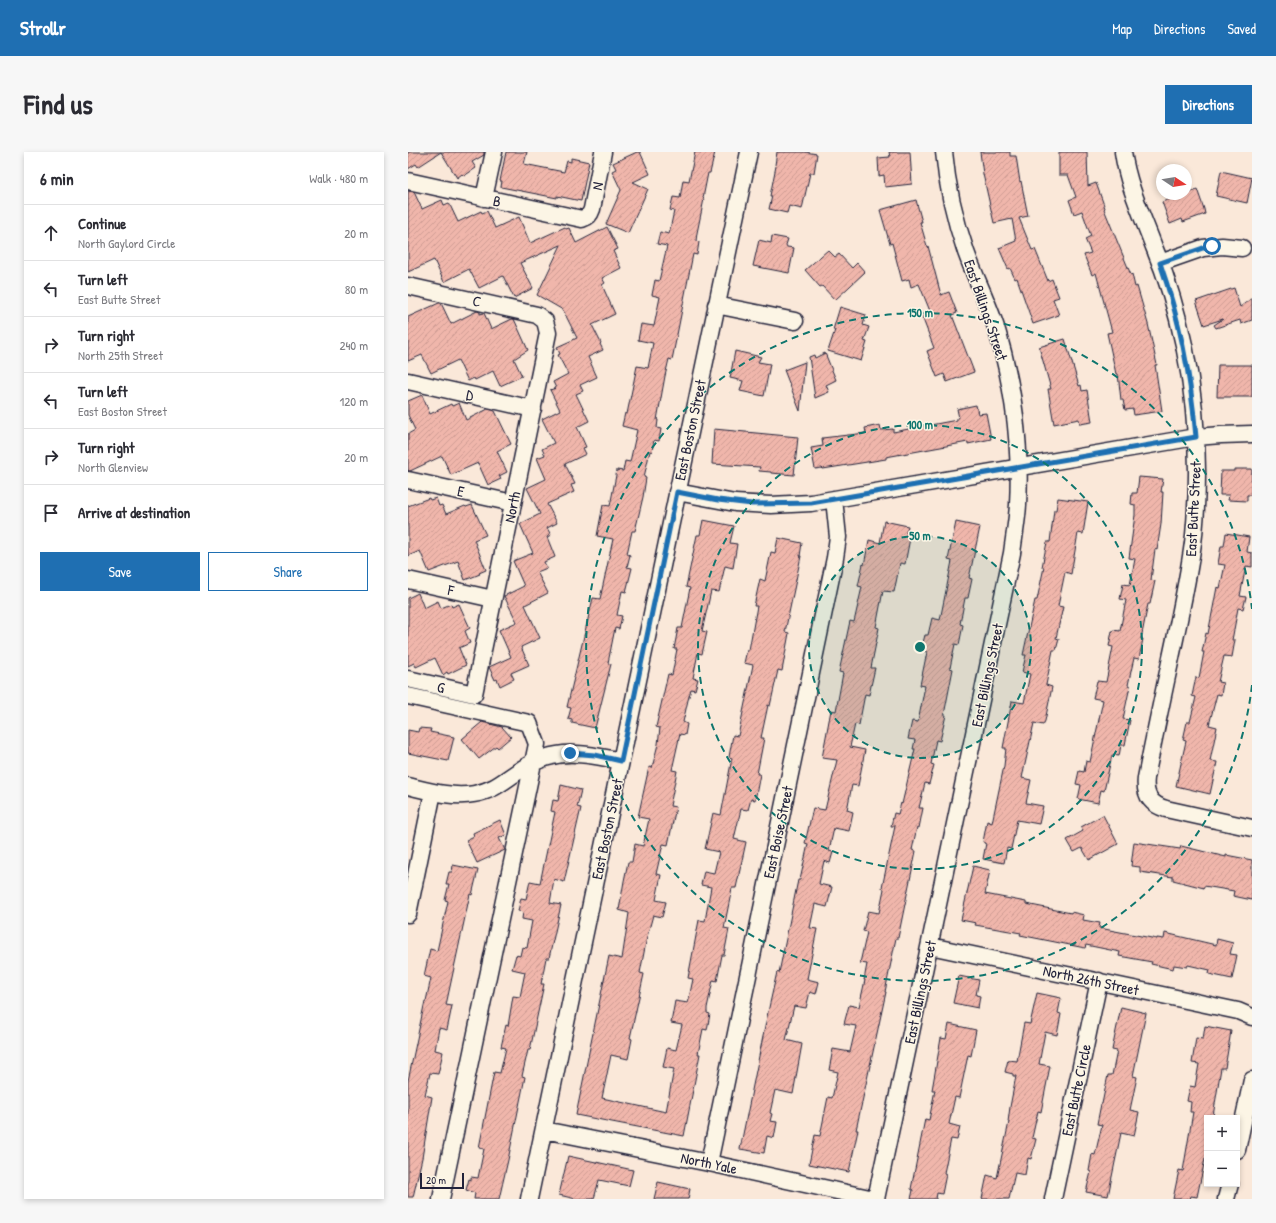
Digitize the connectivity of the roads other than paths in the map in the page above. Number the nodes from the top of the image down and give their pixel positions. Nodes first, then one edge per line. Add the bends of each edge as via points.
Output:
1 (494, 152) edge
2 (603, 152) edge
3 (748, 152) edge
4 (944, 152) edge
5 (1123, 152) edge
6 (408, 181) edge
7 (484, 198) junction
8 (587, 218) joint
9 (1242, 248) dead end
10 (1160, 263) junction
11 (408, 286) edge
12 (716, 305) junction
13 (545, 321) joint
14 (795, 321) dead end
15 (408, 381) edge
16 (533, 409) junction
17 (1252, 434) edge
18 (1196, 437) junction
19 (1018, 467) junction
20 (408, 480) edge
21 (677, 492) junction
22 (834, 499) junction
23 (513, 503) junction
24 (408, 580) edge
25 (493, 599) junction
26 (408, 679) edge
27 (474, 694) joint
28 (408, 696) edge
29 (621, 761) junction
30 (533, 762) junction
31 (408, 786) edge
32 (433, 792) junction
33 (1252, 828) edge
34 (408, 914) edge
35 (930, 946) junction
36 (1099, 981) junction
37 (1252, 1017) edge
38 (1252, 1080) edge
39 (544, 1130) junction
40 (1240, 1136) edge
41 (709, 1163) junction
42 (1229, 1187) edge
43 (441, 1199) edge
44 (529, 1199) edge
45 (875, 1199) edge
46 (1053, 1199) edge
47 (1226, 1199) edge

1 - 7 street
2 - 8 street, N via 592,209
3 - 12 street, East Boston Street
4 - 19 street, East Billings Street via 953,208 967,253 998,333 1008,375
5 - 10 street, East Butte Street via 1137,207
6 - 7 street, B
7 - 8 street, B
9 - 10 street via 1203,248
10 - 18 street, East Butte Street via 1184,343
11 - 13 street, C via 531,313
12 - 14 street
12 - 21 street, East Boston Street
13 - 16 street, North via 548,333
15 - 16 street, D
16 - 23 street, North
17 - 18 street
18 - 19 street
18 - 33 street, East Butte Street via 1194,534 1188,576 1146,778 1146,792 1153,804 1166,809
19 - 22 street
19 - 35 street, East Billings Street via 1018,506 1012,553
20 - 23 street, E
21 - 22 street via 752,504 790,504
21 - 29 street, East Boston Street
22 - 41 street, East Boise Street via 838,537 836,558
23 - 25 street, North
24 - 25 street, F
25 - 27 street, North
26 - 27 street, G
28 - 30 street via 529,723 537,744
29 - 30 street via 570,753 557,754
29 - 39 street, East Boston Street
30 - 32 street via 498,786 486,791 461,796
30 - 43 street
31 - 32 street
32 - 34 street
35 - 36 street, North 26th Street
35 - 45 street, East Billings Street
36 - 37 street, North 26th Street via 1238,1011
36 - 46 street, East Butte Circle
38 - 40 street
39 - 41 street, North Yale
39 - 44 street, East Boston Street
41 - 45 street, North Yale
42 - 47 street

